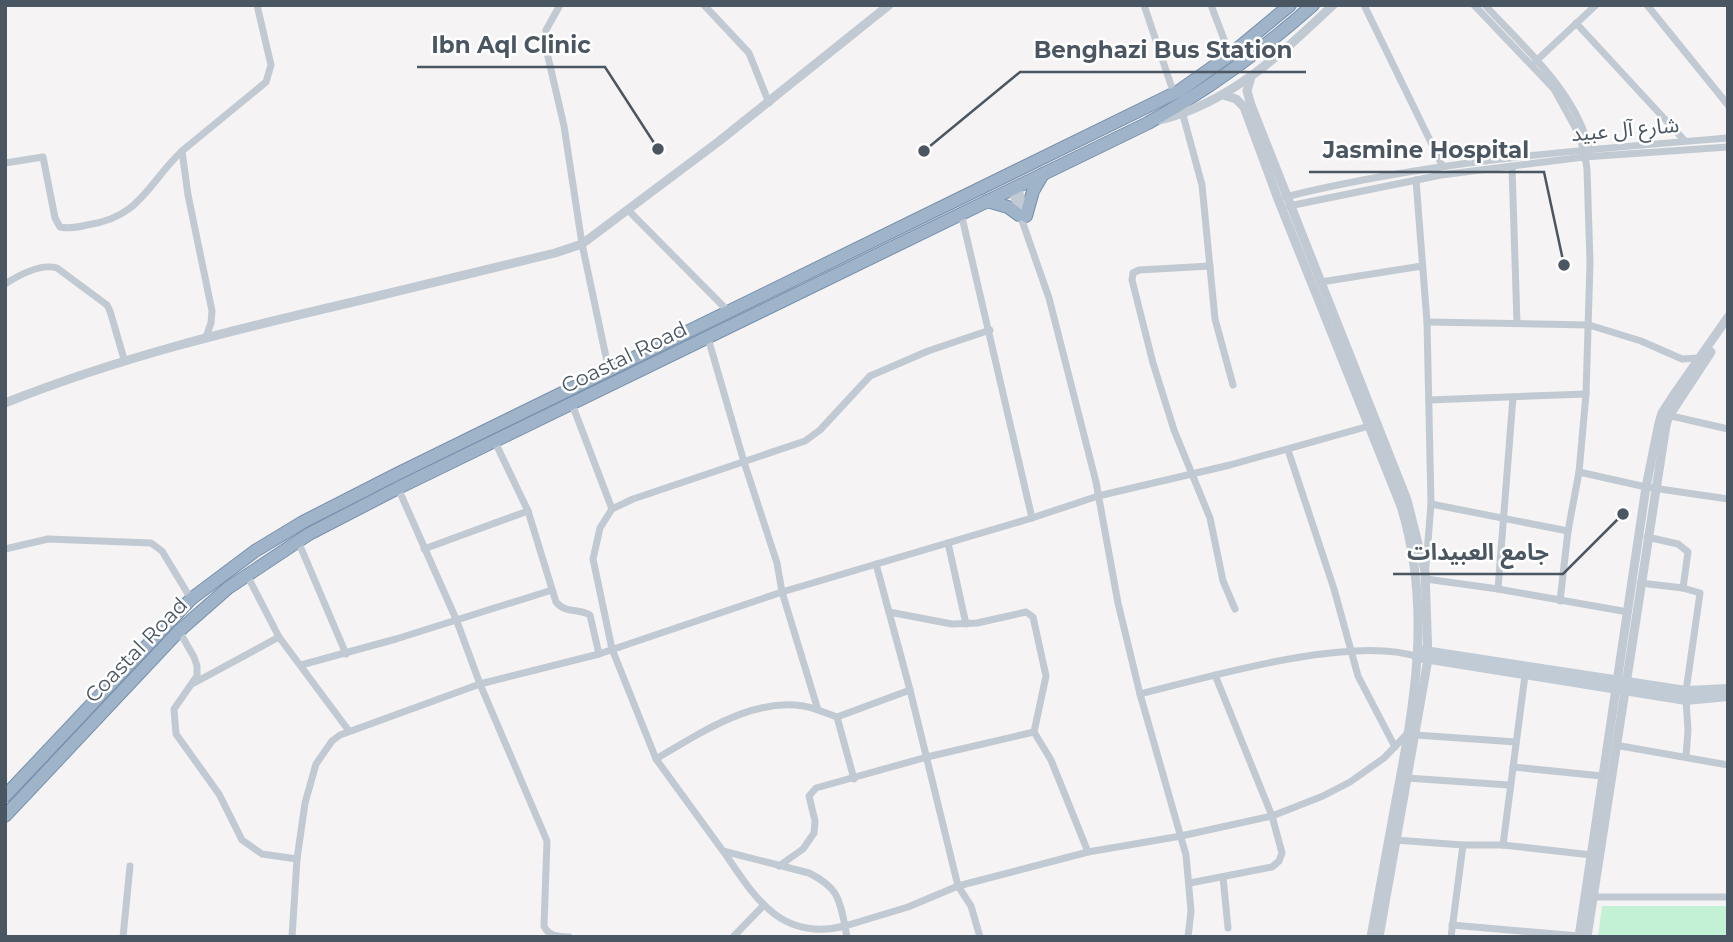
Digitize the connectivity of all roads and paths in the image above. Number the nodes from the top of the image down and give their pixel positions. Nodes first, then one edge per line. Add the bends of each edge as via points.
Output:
1 (257, 5) edge
2 (560, 5) edge
3 (704, 5) edge
4 (889, 5) edge
5 (1144, 5) edge
6 (1211, 5) edge
7 (1280, 5) edge
8 (1290, 5) edge
9 (1312, 5) edge
10 (1333, 5) edge
11 (1364, 5) edge
12 (1475, 5) edge
13 (1486, 5) edge
14 (1596, 5) edge
15 (1647, 5) edge
16 (1576, 23) junction
17 (1255, 36) junction
18 (1230, 55) junction
19 (1536, 61) junction
20 (1251, 77) junction
21 (1174, 94) junction
22 (1223, 96) junction
23 (769, 103) junction
24 (1728, 105) edge
25 (1183, 115) junction
26 (1148, 123) junction
27 (1728, 138) edge
28 (1685, 141) junction
29 (1728, 147) edge
30 (182, 151) junction
31 (1587, 154) junction
32 (5, 163) edge
33 (1442, 165) junction
34 (1512, 167) junction
35 (1044, 174) junction
36 (1416, 180) junction
37 (1015, 188) junction
38 (987, 201) junction
39 (1284, 202) junction
40 (628, 210) junction
41 (961, 213) junction
42 (1022, 215) junction
43 (582, 244) junction
44 (1210, 266) junction
45 (1422, 266) junction
46 (1321, 282) junction
47 (5, 284) edge
48 (727, 310) junction
49 (1728, 317) edge
50 (1427, 322) junction
51 (1517, 323) junction
52 (1589, 325) junction
53 (1728, 327) edge
54 (989, 330) junction
55 (206, 337) junction
56 (708, 338) junction
57 (1699, 358) junction
58 (124, 359) junction
59 (1682, 359) junction
60 (609, 371) junction
61 (1688, 375) junction
62 (1233, 385) dead end
63 (1586, 394) junction
64 (1513, 397) junction
65 (1429, 400) junction
66 (5, 403) edge
67 (572, 404) junction
68 (1666, 415) junction
69 (1369, 426) junction
70 (1728, 429) edge
71 (495, 442) junction
72 (1288, 450) junction
73 (744, 462) junction
74 (1579, 472) junction
75 (1192, 474) junction
76 (1650, 487) junction
77 (398, 488) junction
78 (1098, 496) junction
79 (1728, 499) edge
80 (1431, 504) junction
81 (612, 509) junction
82 (528, 511) junction
83 (1032, 518) junction
84 (1503, 518) junction
85 (1568, 530) junction
86 (1647, 537) junction
87 (298, 541) junction
88 (948, 543) junction
89 (5, 549) edge
90 (424, 549) junction
91 (876, 565) junction
92 (247, 574) junction
93 (1426, 575) junction
94 (1640, 583) junction
95 (1683, 588) junction
96 (1498, 589) junction
97 (552, 590) junction
98 (782, 592) junction
99 (191, 599) junction
100 (1560, 601) junction
101 (1235, 609) dead end
102 (889, 612) junction
103 (1628, 612) junction
104 (456, 619) junction
105 (965, 624) junction
106 (179, 631) junction
107 (279, 636) junction
108 (612, 649) junction
109 (1350, 651) junction
110 (346, 654) junction
111 (599, 654) junction
112 (1420, 654) junction
113 (302, 665) junction
114 (1215, 675) junction
115 (1525, 675) junction
116 (194, 683) junction
117 (480, 684) junction
118 (1620, 685) junction
119 (1728, 689) edge
120 (910, 690) junction
121 (1140, 694) junction
122 (1686, 695) junction
123 (1728, 696) edge
124 (818, 710) junction
125 (837, 717) junction
126 (349, 731) junction
127 (1034, 732) junction
128 (1412, 734) junction
129 (1516, 741) junction
130 (1615, 745) junction
131 (1395, 747) junction
132 (927, 757) junction
133 (1686, 758) junction
134 (656, 759) junction
135 (1728, 765) edge
136 (1513, 767) junction
137 (1602, 776) junction
138 (1407, 778) junction
139 (853, 779) junction
140 (1509, 785) junction
141 (5, 796) edge
142 (5, 816) edge
143 (1272, 816) junction
144 (1181, 836) junction
145 (1395, 841) junction
146 (1463, 845) junction
147 (1503, 845) junction
148 (723, 851) junction
149 (1088, 852) junction
150 (1592, 855) junction
151 (297, 859) junction
152 (130, 866) dead end
153 (779, 866) junction
154 (1223, 877) junction
155 (1190, 883) junction
156 (958, 886) junction
157 (1593, 897) junction
158 (1728, 897) edge
159 (762, 907) junction
160 (1452, 925) junction
161 (845, 926) junction
162 (1228, 928) dead end
163 (783, 929) dead end
164 (800, 936) edge
165 (1579, 936) edge
166 (123, 937) edge
167 (292, 937) edge
168 (569, 937) edge
169 (733, 937) edge
170 (847, 937) edge
171 (980, 937) edge
172 (1188, 937) edge
173 (1371, 937) edge
174 (1379, 937) edge
175 (1451, 937) edge
176 (1587, 937) edge

1 - 30 street via 271,65 266,82
2 - 43 street via 546,30 545,44 564,126
3 - 23 street via 749,54
4 - 23 street
5 - 21 street
6 - 18 street
7 - 17 highway
8 - 17 highway, Coastal Road
9 - 26 highway, Coastal Road via 1225,77
10 - 20 street
11 - 33 street
12 - 31 street via 1554,89
13 - 19 street
14 - 16 street
15 - 24 street
16 - 19 street
16 - 28 street
17 - 18 highway, Coastal Road
18 - 21 highway, Coastal Road
19 - 31 street via 1574,108
20 - 22 street
20 - 39 street via 1249,98
21 - 48 highway, Coastal Road
22 - 25 street
22 - 39 street via 1244,107
23 - 40 street
25 - 26 street
25 - 44 street via 1202,185
26 - 35 highway, Coastal Road
27 - 28 street, شارع آل عبيد
28 - 31 street, شارع آل عبيد
29 - 31 street, شارع آل عبيد
30 - 32 street via 146,195 118,217 67,228 60,227 55,218 43,157
30 - 55 street via 212,311
31 - 33 street, شارع آل عبيد
31 - 34 street, شارع آل عبيد
31 - 52 street
33 - 39 street, شارع آل عبيد
34 - 36 street, شارع آل عبيد
34 - 51 street
35 - 37 highway, Coastal Road
35 - 42 highway
36 - 39 street, شارع آل عبيد
36 - 45 street
37 - 38 highway, Coastal Road
37 - 42 street
38 - 41 highway, Coastal Road
38 - 42 highway
39 - 46 street
39 - 69 street
40 - 43 street
40 - 48 street
41 - 54 street
41 - 56 highway, Coastal Road
42 - 78 street via 1049,298
43 - 55 street
43 - 60 street
44 - 62 street via 1215,319
44 - 75 street via 1139,270 1132,276 1153,363
45 - 46 street
45 - 50 street
46 - 93 street via 1407,500
47 - 58 street via 47,265 57,268 107,305
48 - 60 highway, Coastal Road
49 - 57 street
50 - 51 street
50 - 65 street
51 - 52 street
52 - 59 street
52 - 63 street
53 - 68 street
54 - 73 street via 870,376 805,441
54 - 83 street
55 - 58 street
56 - 67 highway, Coastal Road
56 - 73 street
57 - 59 street
57 - 61 street
58 - 66 street
59 - 61 street
60 - 99 highway, Coastal Road via 303,522
61 - 68 street
63 - 64 street
63 - 74 street
64 - 65 street
64 - 84 street
65 - 80 street
67 - 71 highway, Coastal Road
67 - 81 street
68 - 70 street
68 - 76 street
69 - 72 street
69 - 112 street via 1408,530 1418,579
71 - 77 highway, Coastal Road
71 - 82 street
72 - 75 street
72 - 109 street
73 - 81 street
73 - 98 street
74 - 76 street
74 - 85 street
75 - 78 street
75 - 101 street
76 - 79 street
76 - 86 street
76 - 103 street
77 - 87 highway, Coastal Road
77 - 90 street
78 - 83 street
78 - 121 street
80 - 84 street
80 - 93 street
81 - 108 street via 600,528 593,559
82 - 90 street
82 - 97 street
83 - 88 street
84 - 85 street
84 - 96 street
85 - 100 street
86 - 94 street
86 - 95 street via 1678,544 1688,552
87 - 92 highway, Coastal Road
87 - 110 street
88 - 91 street
88 - 105 street
89 - 99 street via 48,539 151,543 162,551
90 - 104 street
91 - 98 street
91 - 102 street
92 - 106 highway, Coastal Road
92 - 107 street
93 - 96 street
93 - 112 street
94 - 95 street
94 - 118 street
95 - 122 street via 1700,593
96 - 100 street
97 - 104 street
97 - 111 street via 565,610 590,615
98 - 108 street
98 - 124 street
99 - 141 highway, Coastal Road
100 - 103 street
102 - 105 street
102 - 120 street
103 - 118 street
104 - 110 street
104 - 117 street
105 - 127 street via 1026,612 1033,617 1046,676
106 - 116 street via 197,666
106 - 142 highway, Coastal Road
107 - 113 street
107 - 116 street
108 - 111 street
108 - 134 street
109 - 112 street
109 - 114 street
109 - 131 street via 1363,687
110 - 113 street
111 - 117 street
112 - 115 main road
112 - 118 main road
112 - 128 street
113 - 126 street
114 - 121 street
114 - 143 street
115 - 118 main road
115 - 129 street
116 - 151 street via 174,709 181,743 219,794 242,840 262,854
117 - 126 street
117 - 168 street via 547,841 544,926 554,936
118 - 122 main road
118 - 130 street
118 - 137 street
119 - 122 main road
120 - 125 street
120 - 132 street
121 - 144 street
122 - 123 main road
122 - 133 street
124 - 125 street
124 - 134 street via 800,704 741,714
125 - 139 street
126 - 151 street via 332,741 316,764
127 - 132 street
127 - 149 street via 1051,760
128 - 129 street
128 - 131 street
128 - 138 street
128 - 173 street
129 - 136 street
130 - 133 street
130 - 157 street
131 - 143 street via 1350,782
132 - 139 street
132 - 156 street
133 - 135 street
134 - 148 street
136 - 137 street
136 - 140 street
137 - 150 street
138 - 140 street
138 - 145 street
139 - 153 street via 811,792 816,828 811,840
140 - 147 street
143 - 144 street
143 - 154 street via 1282,853 1279,861 1272,867
144 - 149 street
144 - 155 street
145 - 146 street
145 - 174 street
146 - 147 street
146 - 160 street
147 - 150 street
148 - 153 street
148 - 159 street
149 - 156 street
150 - 165 street
151 - 167 street
152 - 166 street
153 - 161 street via 809,873 829,884 839,897
154 - 155 street
154 - 162 street
155 - 172 street
156 - 161 street
156 - 171 street via 971,906
157 - 158 street
157 - 176 street
159 - 163 street
159 - 169 street
160 - 165 street
160 - 175 street
161 - 164 street
161 - 170 street

